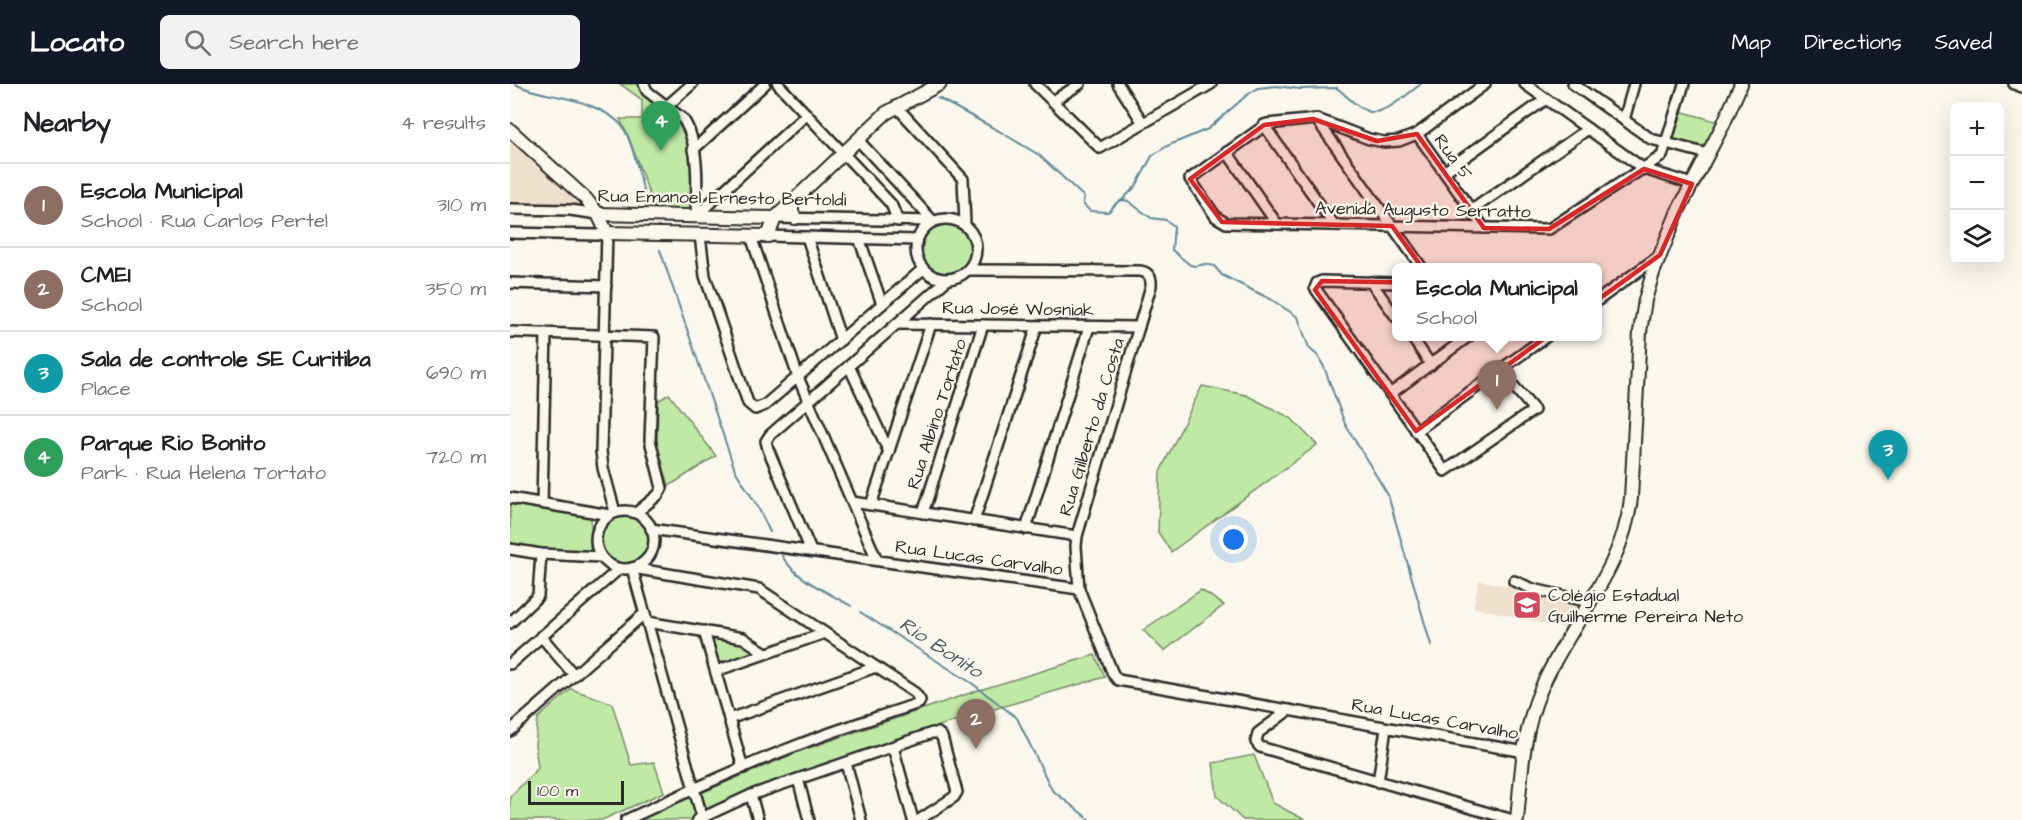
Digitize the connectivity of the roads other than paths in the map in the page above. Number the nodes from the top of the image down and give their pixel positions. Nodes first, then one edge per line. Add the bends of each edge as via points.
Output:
1 (644, 84) edge
2 (692, 84) edge
3 (765, 84) edge
4 (778, 84) edge
5 (940, 84) edge
6 (1035, 84) edge
7 (1080, 84) edge
8 (1118, 84) edge
9 (1211, 84) edge
10 (1485, 84) edge
11 (1525, 84) edge
12 (1573, 84) edge
13 (1634, 84) edge
14 (1684, 84) edge
15 (1741, 84) edge
16 (2014, 84) edge
17 (1584, 87) edge
18 (2022, 87) edge
19 (1546, 99) junction
20 (1053, 101) junction
21 (667, 106) junction
22 (896, 106) junction
23 (807, 114) junction
24 (1317, 119) junction
25 (1624, 120) junction
26 (1143, 123) junction
27 (1264, 125) junction
28 (1588, 129) junction
29 (510, 130) edge
30 (1417, 134) junction
31 (858, 140) junction
32 (1666, 144) junction
33 (693, 150) junction
34 (1227, 152) junction
35 (843, 153) junction
36 (1708, 154) junction
37 (1644, 169) junction
38 (1444, 172) junction
39 (1692, 184) junction
40 (792, 202) junction
41 (510, 209) edge
42 (1472, 210) junction
43 (598, 214) junction
44 (696, 216) junction
45 (752, 218) junction
46 (775, 218) junction
47 (795, 218) junction
48 (898, 220) junction
49 (933, 221) junction
50 (965, 224) junction
51 (1276, 224) junction
52 (1334, 225) junction
53 (1392, 226) junction
54 (1484, 228) junction
55 (510, 233) edge
56 (607, 233) junction
57 (700, 235) junction
58 (751, 236) junction
59 (768, 236) junction
60 (807, 237) junction
61 (859, 238) junction
62 (917, 240) junction
63 (1660, 255) junction
64 (1419, 263) edge
65 (923, 269) junction
66 (968, 270) junction
67 (1633, 274) junction
68 (948, 279) junction
69 (1371, 282) junction
70 (1392, 282) edge
71 (510, 283) edge
72 (606, 286) junction
73 (1648, 289) junction
74 (1602, 297) edge
75 (882, 304) junction
76 (1392, 311) edge
77 (897, 324) junction
78 (931, 324) junction
79 (983, 325) junction
80 (1037, 326) junction
81 (1089, 327) junction
82 (1139, 327) junction
83 (510, 332) edge
84 (546, 333) junction
85 (604, 335) junction
86 (841, 340) junction
87 (1414, 341) edge
88 (1462, 341) edge
89 (1540, 341) edge
90 (1431, 365) junction
91 (849, 366) junction
92 (1500, 370) junction
93 (798, 377) junction
94 (1390, 394) junction
95 (808, 402) junction
96 (1416, 430) junction
97 (889, 452) junction
98 (510, 498) edge
99 (852, 502) junction
100 (542, 503) junction
101 (872, 505) junction
102 (636, 513) junction
103 (922, 513) junction
104 (613, 514) junction
105 (974, 521) junction
106 (651, 529) junction
107 (1026, 529) junction
108 (1077, 536) junction
109 (510, 549) edge
110 (811, 551) junction
111 (540, 554) junction
112 (601, 557) junction
113 (877, 560) junction
114 (632, 568) junction
115 (619, 569) junction
116 (1514, 581) dead end
117 (1079, 589) junction
118 (1590, 602) junction
119 (646, 617) junction
120 (510, 623) edge
121 (705, 631) junction
122 (825, 633) junction
123 (541, 636) junction
124 (766, 653) junction
125 (510, 664) edge
126 (876, 667) junction
127 (716, 671) junction
128 (574, 675) junction
129 (1289, 710) junction
130 (729, 719) junction
131 (1386, 728) junction
132 (510, 731) edge
133 (893, 747) junction
134 (1525, 752) junction
135 (846, 763) junction
136 (743, 768) junction
137 (798, 779) junction
138 (1378, 782) junction
139 (694, 789) junction
140 (751, 795) junction
141 (701, 819) edge
142 (626, 820) edge
143 (758, 820) edge
144 (809, 820) edge
145 (861, 820) edge
146 (913, 820) edge
147 (919, 820) edge
148 (1515, 820) edge

1 - 21 street
2 - 21 street
3 - 33 street
4 - 23 street
5 - 22 main road
6 - 20 street
7 - 20 street
8 - 26 street
9 - 26 street
10 - 30 street
11 - 19 street
12 - 17 street
13 - 25 street
14 - 32 street
15 - 36 main road
16 - 18 street
17 - 25 street
19 - 28 street
19 - 38 street
20 - 26 street via 1100,148
21 - 33 street via 685,122
22 - 31 main road
22 - 50 street via 963,179
23 - 35 street
23 - 44 street
24 - 27 street
24 - 30 street via 1377,141 1398,141
24 - 53 street
25 - 32 street via 1650,139
27 - 34 street
27 - 52 street
28 - 37 street
28 - 42 street
29 - 43 main road
30 - 38 street, Rua 5
31 - 35 main road
31 - 49 street
32 - 36 street
32 - 37 street, Avenida Augusto Serratto via 1662,156
33 - 44 street via 697,168
34 - 51 street
34 - 51 street, Avenida Augusto Serratto via 1190,179 1222,222
35 - 40 main road
35 - 48 street via 891,204
36 - 39 main road
37 - 39 street
37 - 54 street, Avenida Augusto Serratto via 1549,229
38 - 42 street, Rua 5
39 - 63 main road
40 - 46 main road
40 - 47 main road
41 - 43 street, Rua Emanoel Ernesto Bertoldi
42 - 54 street, Rua 5
43 - 44 main road, Rua Emanoel Ernesto Bertoldi
43 - 56 main road
44 - 45 main road, Rua Emanoel Ernesto Bertoldi
45 - 46 main road, Rua Emanoel Ernesto Bertoldi
45 - 58 main road via 747,225
46 - 47 street, Rua Emanoel Ernesto Bertoldi
46 - 59 main road
47 - 48 street, Rua Emanoel Ernesto Bertoldi
48 - 49 street, Rua Emanoel Ernesto Bertoldi
49 - 50 street via 949,218
49 - 62 street
50 - 66 street via 977,246 974,263
51 - 52 street, Avenida Augusto Serratto
52 - 53 street, Avenida Augusto Serratto
53 - 54 street, Avenida Augusto Serratto
53 - 64 street
55 - 56 street, Rua Emanoel Ernesto Bertoldi
56 - 57 main road, Rua Emanoel Ernesto Bertoldi
56 - 72 street
57 - 58 main road, Rua Emanoel Ernesto Bertoldi
57 - 93 street via 705,276 748,403 755,409 765,405
58 - 59 main road, Rua Emanoel Ernesto Bertoldi
58 - 93 street
59 - 60 street, Rua Emanoel Ernesto Bertoldi
60 - 61 street, Rua Emanoel Ernesto Bertoldi
60 - 86 street
61 - 62 street, Rua Emanoel Ernesto Bertoldi
61 - 75 street
62 - 65 street via 918,260
63 - 67 street
63 - 73 main road
65 - 68 street
65 - 75 street
66 - 68 street
66 - 82 street, Rua Gilberto da Costa via 1140,271 1150,276 1151,286
67 - 73 street
67 - 74 street
68 - 77 street
69 - 70 street
69 - 76 street
69 - 94 street via 1322,281 1316,285 1317,292
71 - 72 street
72 - 85 street
73 - 118 main road via 1640,332 1630,511 1616,558
75 - 86 street
77 - 78 street, Rua José Wosniak
77 - 91 street
78 - 79 street, Rua José Wosniak
78 - 97 street
79 - 80 street, Rua José Wosniak
79 - 103 street, Rua Albino Tortato
80 - 81 street, Rua José Wosniak
80 - 105 street
81 - 82 street, Rua José Wosniak
81 - 107 street
82 - 108 street, Rua Gilberto da Costa
83 - 84 street
84 - 85 street
84 - 100 street
85 - 102 street via 654,337 651,440 662,488
85 - 104 street via 602,459
86 - 93 street
87 - 90 street
88 - 90 street
89 - 92 street
90 - 94 street
91 - 95 street
91 - 97 street
92 - 96 street
92 - 96 street via 1534,410 1445,471
93 - 95 street
94 - 96 street
95 - 99 street
95 - 110 street via 766,441
97 - 101 street
98 - 100 street
99 - 101 street
99 - 113 street
100 - 104 street
101 - 103 street
102 - 104 street
102 - 106 street
103 - 105 street
104 - 112 street via 596,534
105 - 107 street
106 - 110 street, Rua Lucas Carvalho
106 - 114 street via 653,548 641,564
107 - 108 street
108 - 117 street, Rua Gilberto da Costa
109 - 111 street
110 - 113 street, Rua Lucas Carvalho
111 - 112 street
111 - 120 street via 538,596
112 - 115 street
113 - 117 street, Rua Lucas Carvalho
114 - 115 street
114 - 119 street
114 - 122 street via 759,589
115 - 123 street
116 - 118 street
117 - 129 street, Rua Lucas Carvalho via 1118,680
118 - 134 main road via 1540,689
119 - 121 street
119 - 128 street
119 - 139 street
121 - 124 street via 743,638
121 - 127 street
122 - 124 street
122 - 126 street
123 - 125 street
123 - 128 street
124 - 127 street
126 - 130 street
126 - 136 street via 917,695 919,703
127 - 130 street
128 - 132 street
129 - 131 street, Rua Lucas Carvalho
129 - 138 street via 1256,735 1260,747
130 - 136 street
131 - 134 street, Rua Lucas Carvalho
131 - 138 street
133 - 135 street
133 - 146 street
133 - 147 street via 932,733 942,737 956,794
134 - 148 main road
135 - 137 street
135 - 145 street
136 - 139 street
137 - 140 street
137 - 144 street
138 - 148 street
139 - 141 street
139 - 142 street
140 - 141 street
140 - 143 street

